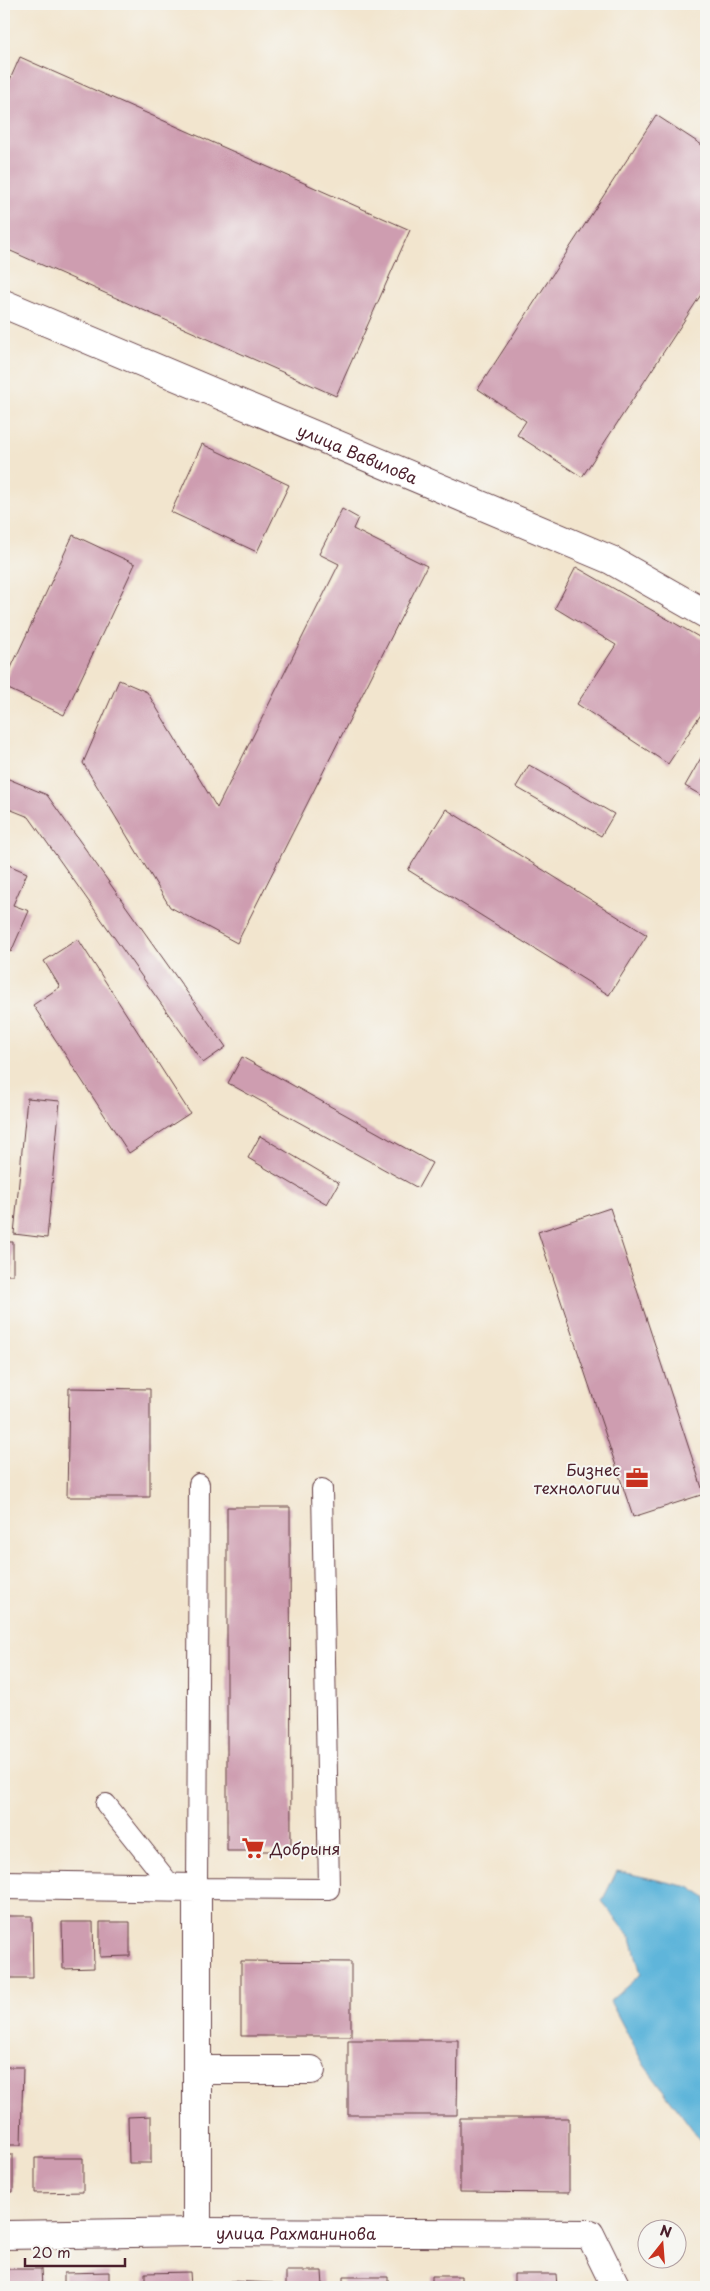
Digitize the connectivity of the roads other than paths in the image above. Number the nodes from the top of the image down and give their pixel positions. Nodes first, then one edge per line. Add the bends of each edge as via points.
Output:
1 (4, 304) edge
2 (706, 614) edge
3 (199, 1484) dead end
4 (322, 1489) dead end
5 (106, 1804) dead end
6 (4, 1885) edge
7 (185, 1888) junction
8 (196, 2070) junction
9 (311, 2070) dead end
10 (197, 2232) junction
11 (4, 2235) edge
12 (616, 2287) edge

1 - 2 street, улица Вавилова via 611,560
3 - 7 lane
4 - 7 lane via 328,1889
5 - 7 lane
6 - 7 street
7 - 8 street
8 - 9 street
8 - 10 street
10 - 11 street, улица Рахманинова
10 - 12 street, улица Рахманинова via 590,2234

